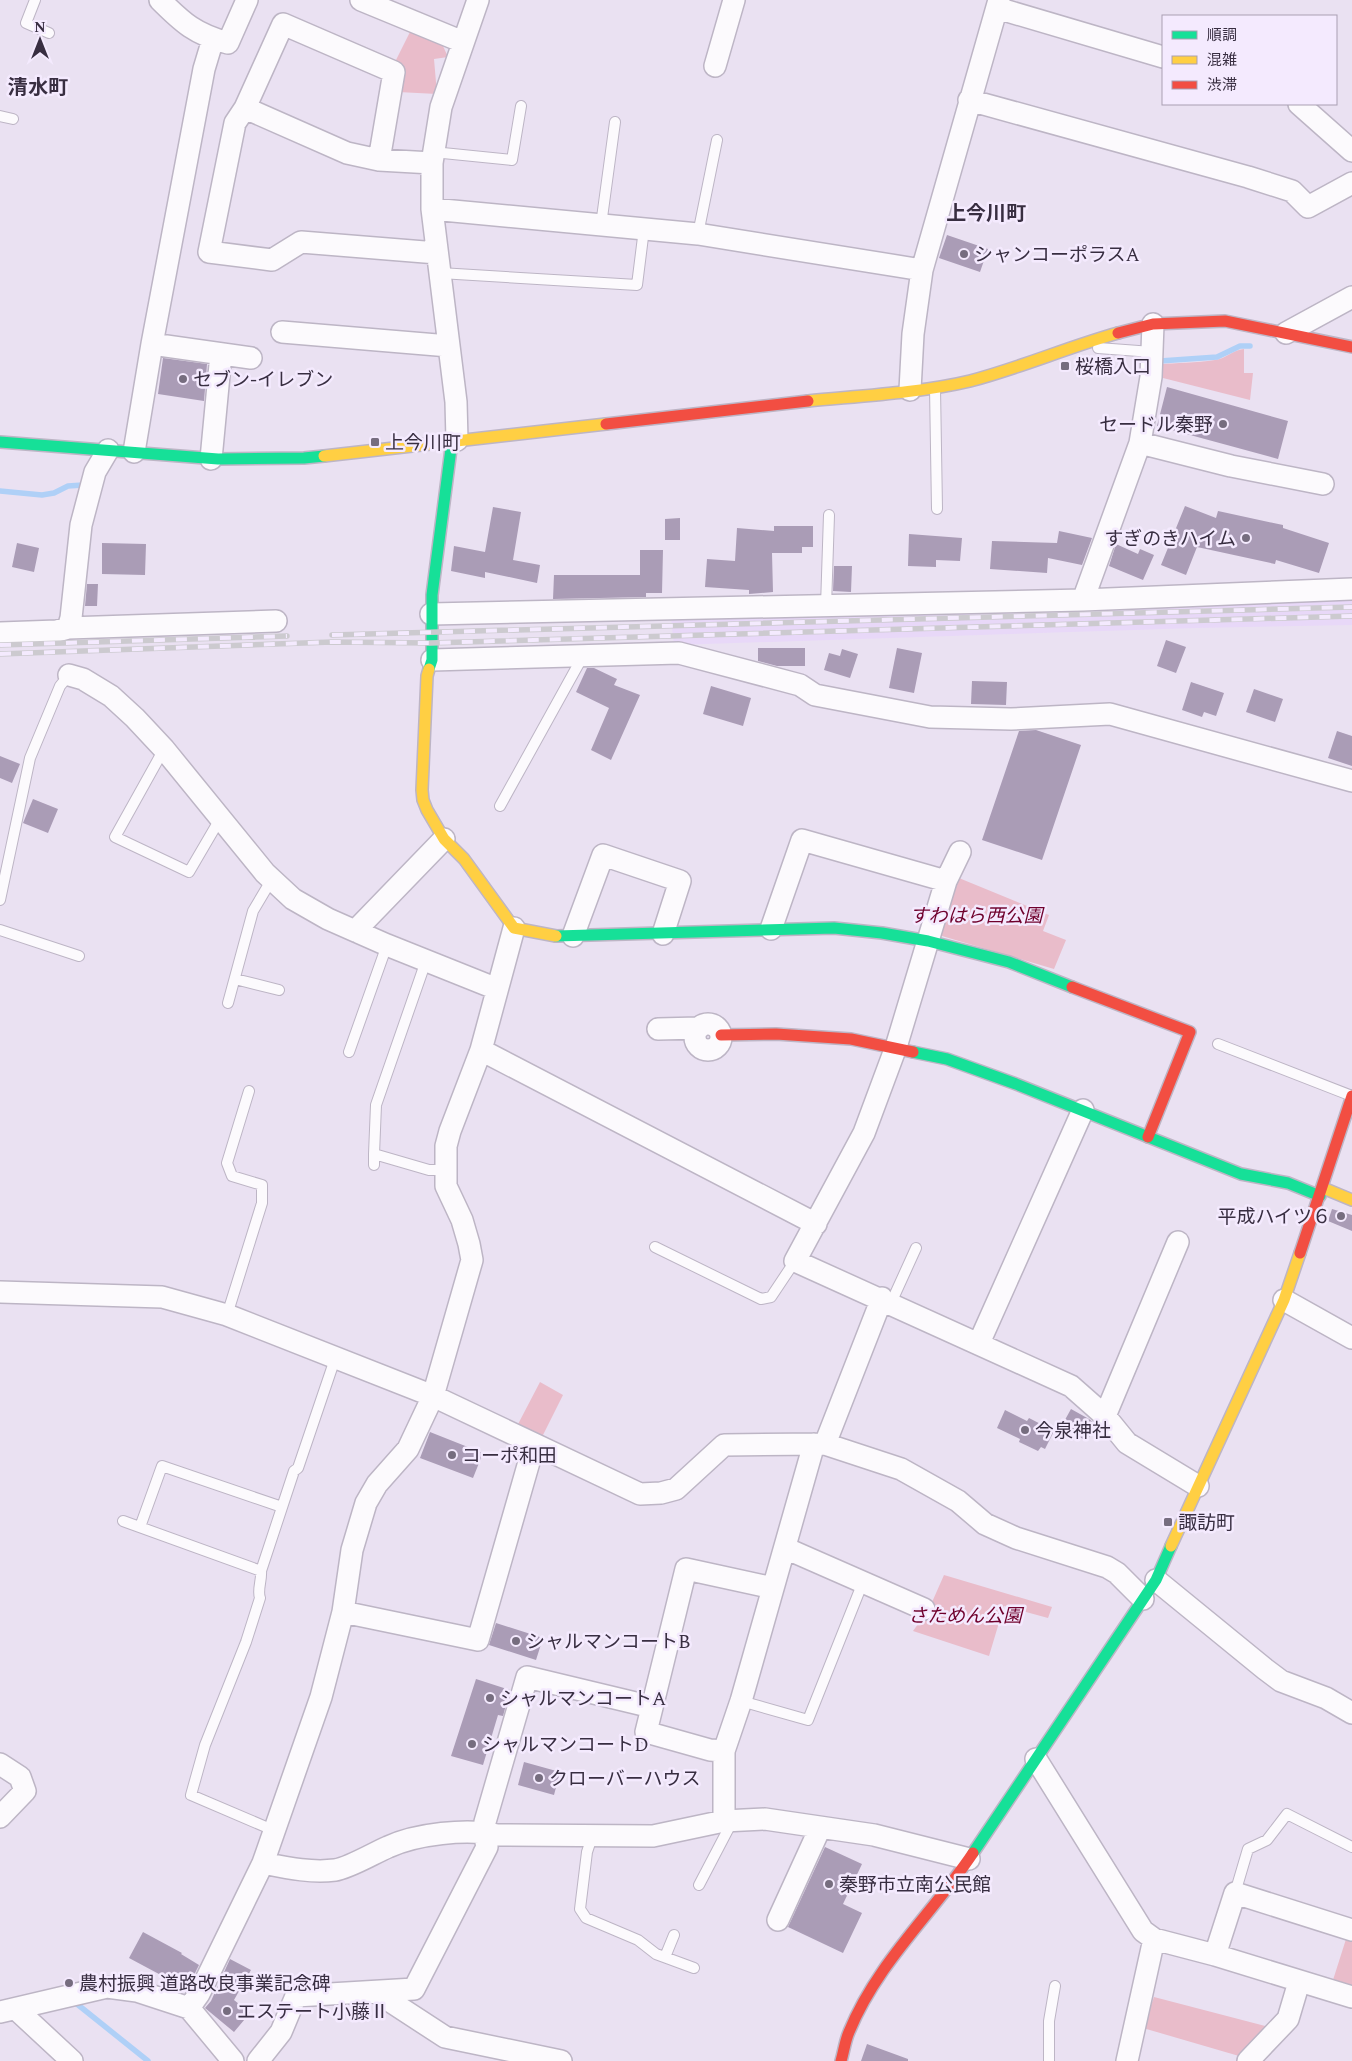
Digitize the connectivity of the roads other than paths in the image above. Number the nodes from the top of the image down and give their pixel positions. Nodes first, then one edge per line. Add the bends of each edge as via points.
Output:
1 (35, 0) edge
2 (160, 0) edge
3 (246, 0) edge
4 (362, 0) edge
5 (478, 0) edge
6 (734, 0) edge
7 (998, 4) edge
8 (49, 33) dead end
9 (213, 39) junction
10 (463, 42) junction
11 (1162, 57) edge
12 (715, 66) dead end
13 (969, 100) junction
14 (1300, 105) edge
15 (521, 106) dead end
16 (245, 108) junction
17 (0, 116) edge
18 (13, 119) dead end
19 (614, 122) dead end
20 (718, 140) dead end
21 (1352, 151) edge
22 (432, 158) junction
23 (379, 160) junction
24 (1352, 183) edge
25 (432, 209) junction
26 (601, 225) junction
27 (644, 229) junction
28 (698, 234) junction
29 (439, 263) junction
30 (922, 270) junction
31 (1352, 297) edge
32 (1153, 324) junction
33 (282, 332) dead end
34 (1286, 333) junction
35 (152, 344) junction
36 (449, 346) junction
37 (1077, 346) junction
38 (1352, 347) edge
39 (1152, 352) junction
40 (221, 354) junction
41 (251, 358) dead end
42 (935, 387) junction
43 (910, 390) junction
44 (455, 440) junction
45 (0, 442) edge
46 (1140, 443) junction
47 (108, 450) junction
48 (134, 452) junction
49 (211, 459) junction
50 (1322, 484) dead end
51 (936, 509) dead end
52 (829, 515) dead end
53 (1352, 589) edge
54 (1083, 600) junction
55 (826, 606) junction
56 (431, 614) junction
57 (276, 621) dead end
58 (68, 628) junction
59 (0, 633) edge
60 (583, 656) junction
61 (432, 660) junction
62 (69, 675) joint
63 (164, 749) junction
64 (1352, 781) edge
65 (500, 806) dead end
66 (220, 819) junction
67 (444, 839) junction
68 (960, 852) dead end
69 (272, 879) junction
70 (946, 880) junction
71 (0, 900) edge
72 (514, 928) junction
73 (771, 929) junction
74 (0, 930) edge
75 (355, 931) junction
76 (664, 934) junction
77 (573, 936) junction
78 (928, 941) junction
79 (387, 946) junction
80 (79, 956) dead end
81 (426, 961) junction
82 (235, 979) junction
83 (278, 990) dead end
84 (497, 990) junction
85 (228, 1003) dead end
86 (658, 1029) dead end
87 (721, 1035) joint
88 (1218, 1044) dead end
89 (896, 1047) junction
90 (481, 1050) junction
91 (349, 1052) dead end
92 (249, 1091) dead end
93 (1352, 1096) edge
94 (1083, 1110) junction
95 (1148, 1137) junction
96 (374, 1154) junction
97 (374, 1165) dead end
98 (446, 1170) junction
99 (1322, 1192) junction
100 (1352, 1200) edge
101 (816, 1224) junction
102 (1178, 1242) dead end
103 (655, 1247) dead end
104 (916, 1248) dead end
105 (795, 1261) junction
106 (0, 1292) edge
107 (886, 1300) junction
108 (1284, 1300) junction
109 (227, 1315) junction
110 (1352, 1338) edge
111 (979, 1343) junction
112 (335, 1359) junction
113 (433, 1396) junction
114 (1105, 1416) junction
115 (820, 1444) junction
116 (530, 1455) dead end
117 (1198, 1486) junction
118 (282, 1507) junction
119 (123, 1522) dead end
120 (140, 1527) junction
121 (785, 1548) junction
122 (261, 1571) junction
123 (1156, 1580) junction
124 (863, 1582) junction
125 (773, 1588) junction
126 (1143, 1599) junction
127 (924, 1609) dead end
128 (342, 1612) junction
129 (741, 1701) junction
130 (652, 1707) junction
131 (1352, 1713) edge
132 (724, 1751) junction
133 (1036, 1759) junction
134 (0, 1764) edge
135 (0, 1817) edge
136 (728, 1821) junction
137 (820, 1828) junction
138 (273, 1830) junction
139 (484, 1832) junction
140 (592, 1837) junction
141 (1352, 1847) edge
142 (970, 1859) junction
143 (263, 1863) junction
144 (699, 1885) dead end
145 (1235, 1893) junction
146 (778, 1920) dead end
147 (1352, 1930) edge
148 (674, 1935) dead end
149 (1154, 1939) junction
150 (1215, 1954) junction
151 (665, 1957) junction
152 (694, 1968) dead end
153 (1299, 1982) junction
154 (1055, 1986) dead end
155 (376, 1992) junction
156 (1352, 1998) edge
157 (189, 2008) junction
158 (8, 2011) edge
159 (72, 2061) edge
160 (233, 2061) edge
161 (258, 2061) edge
162 (560, 2061) edge
163 (841, 2061) edge
164 (1049, 2061) edge
165 (1127, 2061) edge
166 (1248, 2061) edge

1 - 8 lane via 26,22
2 - 9 street via 183,23
3 - 9 street via 228,43
4 - 10 street
5 - 10 street
6 - 12 street
7 - 11 street
7 - 13 street
9 - 35 street via 204,68
10 - 22 street via 441,107
13 - 24 street via 1248,177 1292,191 1308,207
13 - 30 street
14 - 21 street
15 - 22 lane via 512,160
16 - 23 street via 347,153
16 - 23 street via 283,24 394,72
16 - 29 street via 235,123 209,252 272,260 302,242
17 - 18 lane
19 - 26 lane
20 - 28 lane
22 - 23 street
22 - 25 street
25 - 26 street
25 - 29 street
26 - 27 street
27 - 28 street
27 - 29 lane via 637,285
28 - 30 street
29 - 36 street
30 - 43 street via 913,334
31 - 34 street
32 - 34 street via 1225,321
32 - 37 street
32 - 39 street
33 - 36 street
34 - 38 street
35 - 40 street
35 - 48 street
36 - 44 street via 456,402
37 - 39 lane
37 - 42 street via 1017,367
39 - 46 street
40 - 41 street
40 - 49 street
42 - 43 street
42 - 51 lane
43 - 44 street
44 - 49 street via 304,458
44 - 56 street
45 - 47 street
46 - 50 street
46 - 54 street
47 - 48 street
47 - 58 street via 94,472 80,525
48 - 49 street
52 - 55 lane
53 - 54 street
54 - 55 street
55 - 56 street
56 - 61 street
57 - 58 street
58 - 59 street
60 - 61 street
60 - 64 street via 678,653 800,685 815,695 930,717 1011,720 1110,714
60 - 65 lane
61 - 67 street via 427,676 422,790 427,810
62 - 63 street via 83,679 111,696
62 - 71 lane via 60,686 30,758
63 - 66 street
63 - 66 lane via 115,837 188,872
66 - 69 street
67 - 72 street via 464,859
67 - 75 street
68 - 70 street
69 - 75 street via 292,899
69 - 82 lane via 253,911
70 - 73 street via 802,840
70 - 78 street
72 - 77 street via 548,936
72 - 84 street
73 - 76 street
73 - 78 street via 834,928
74 - 80 lane
75 - 79 street
76 - 77 street
76 - 77 street via 680,880 603,855
78 - 89 street
78 - 95 street via 1009,962 1190,1032
79 - 81 street
79 - 91 lane
81 - 84 street
81 - 96 lane via 376,1105
82 - 83 lane
82 - 85 lane
84 - 90 street
86 - 87 street via 699,1028 712,1024
87 - 89 street via 800,1034
88 - 93 lane
89 - 94 street via 947,1059
89 - 101 street via 864,1133
90 - 98 street via 450,1131
90 - 101 street
92 - 109 lane via 227,1163 232,1176 262,1185 262,1203
93 - 99 street
94 - 95 street
94 - 111 street
95 - 99 street via 1241,1174
96 - 97 lane
96 - 98 lane via 429,1170
98 - 113 street via 446,1186 462,1220 472,1260
99 - 100 street
99 - 108 street
101 - 105 street
102 - 114 street
103 - 105 lane via 762,1299 771,1297
104 - 107 lane
105 - 107 street
106 - 109 street via 162,1298
107 - 111 street
107 - 115 street
108 - 110 street
108 - 117 street
109 - 112 street
111 - 114 street via 1071,1386
112 - 113 street
112 - 118 lane
113 - 115 street via 640,1494 676,1489 724,1445
113 - 128 street via 408,1448 377,1484 366,1503 352,1550
114 - 117 street via 1127,1443
115 - 121 street
115 - 126 street via 901,1469 958,1501 985,1524 1016,1538 1107,1567
116 - 128 street via 478,1640
117 - 123 street
118 - 120 lane via 162,1466
118 - 122 lane
119 - 120 lane
120 - 122 lane
121 - 124 street
121 - 125 street
122 - 138 lane via 260,1598 205,1745 191,1795
123 - 126 street
123 - 131 street via 1282,1681 1326,1698
124 - 127 street
124 - 129 lane via 808,1720
125 - 129 street
125 - 130 street via 686,1569
126 - 133 street
128 - 138 street via 321,1697
129 - 132 street
130 - 132 street via 646,1732
130 - 139 street via 527,1677
132 - 136 street
133 - 142 street
133 - 149 street via 1136,1922
134 - 135 street via 20,1777 25,1791
136 - 137 street via 765,1818
136 - 140 street via 654,1836
136 - 144 lane
137 - 142 street via 874,1835
137 - 146 street
138 - 143 street
139 - 140 street
139 - 143 street via 429,1835 391,1845 338,1870 306,1871
139 - 155 street via 487,1847 414,1989
140 - 151 lane via 580,1908 586,1918 638,1940
141 - 145 lane via 1287,1814 1267,1840 1248,1849
142 - 163 street via 888,1962 849,2032
143 - 157 street via 199,1994
145 - 147 street
145 - 150 street
148 - 151 lane
149 - 150 street
149 - 165 street
150 - 153 street
151 - 152 lane
153 - 156 street
153 - 166 street via 1288,2019
154 - 164 lane via 1049,2021
155 - 161 street via 296,1996 281,2032
155 - 162 street via 445,2037
157 - 158 street via 137,1991 107,1987
157 - 160 street
158 - 159 street

